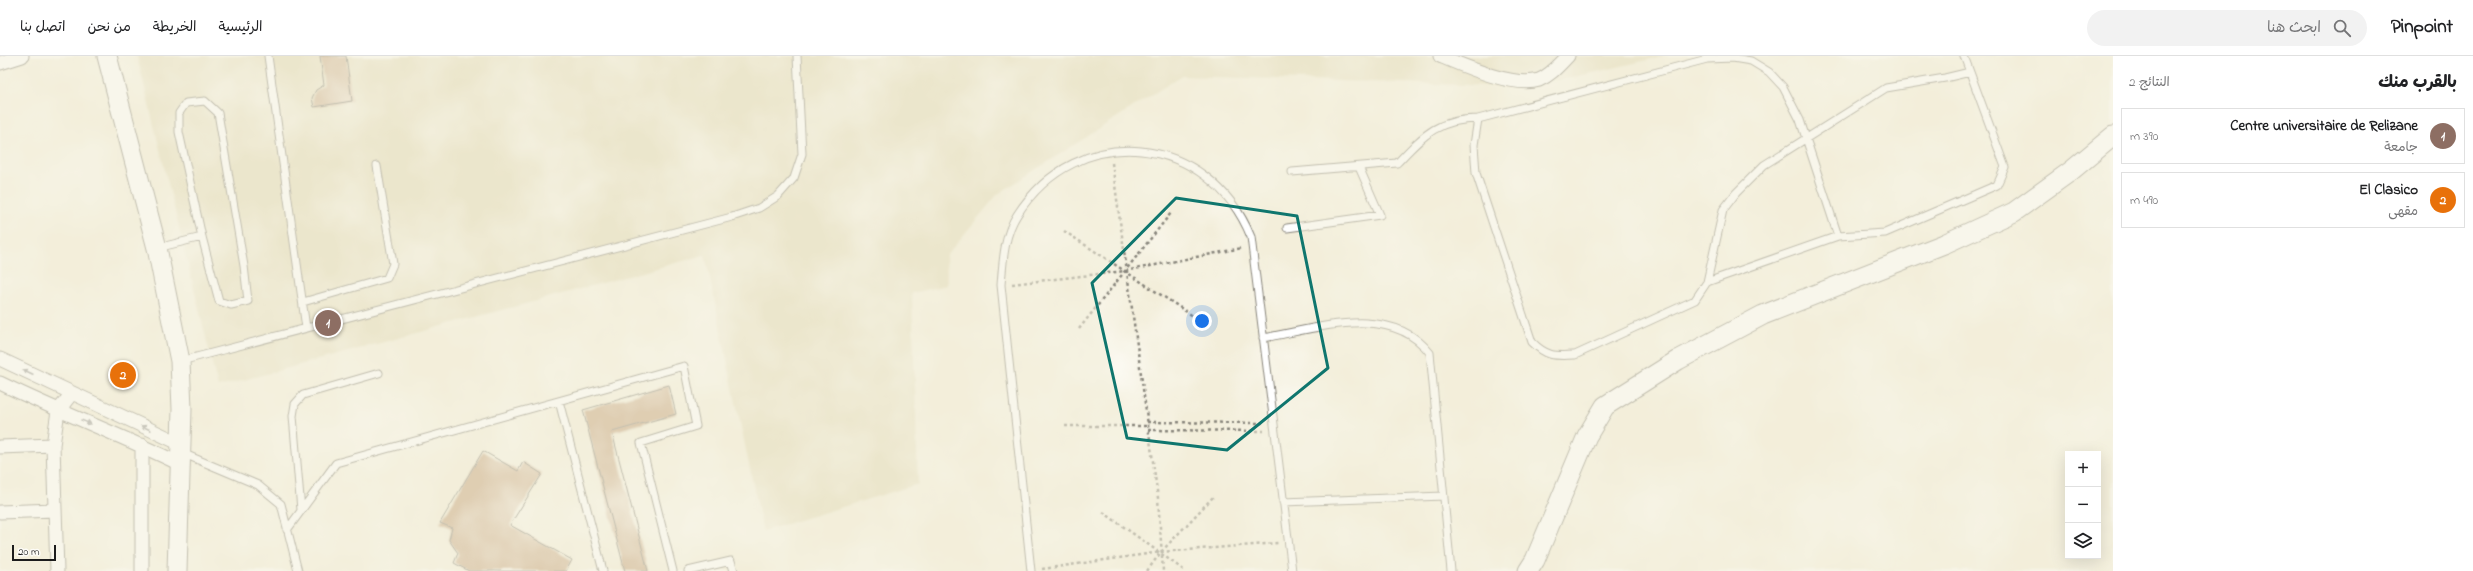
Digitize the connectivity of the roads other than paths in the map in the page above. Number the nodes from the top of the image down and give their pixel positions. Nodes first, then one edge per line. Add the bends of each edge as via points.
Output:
1 (107, 56) edge
2 (268, 56) edge
3 (797, 56) edge
4 (1440, 56) edge
5 (1568, 56) edge
6 (1964, 56) edge
7 (18, 57) edge
8 (0, 64) edge
9 (1970, 72) junction
10 (1478, 119) junction
11 (2113, 136) edge
12 (1806, 139) junction
13 (377, 166) dead end
14 (1359, 167) junction
15 (1292, 172) dead end
16 (1288, 228) dead end
17 (1838, 236) junction
18 (202, 237) junction
19 (157, 248) junction
20 (1707, 282) junction
21 (303, 302) junction
22 (306, 328) junction
23 (1263, 338) junction
24 (0, 359) edge
25 (180, 361) junction
26 (379, 373) dead end
27 (0, 383) edge
28 (72, 393) junction
29 (559, 401) junction
30 (58, 411) junction
31 (53, 445) junction
32 (142, 445) junction
33 (0, 447) edge
34 (181, 453) junction
35 (1444, 496) junction
36 (1283, 502) junction
37 (55, 510) junction
38 (301, 510) junction
39 (0, 512) edge
40 (287, 530) junction
41 (1031, 570) edge
42 (57, 571) edge
43 (142, 571) edge
44 (177, 571) edge
45 (298, 571) edge
46 (603, 571) edge
47 (673, 571) edge
48 (688, 571) edge
49 (734, 571) edge
50 (1292, 571) edge
51 (1451, 571) edge
52 (1528, 571) edge

1 - 19 street
2 - 21 lane
3 - 22 lane via 802,154 794,178 778,196 759,208
4 - 5 street via 1501,78 1522,81 1538,80 1549,75
6 - 9 lane
7 - 8 street
9 - 12 lane via 1886,88
9 - 17 lane via 2005,167 1997,185 1885,233
10 - 12 lane via 1707,59 1733,58 1751,61 1769,72 1783,87 1800,120
10 - 14 lane via 1461,119 1428,132 1397,164
10 - 20 lane via 1474,145 1476,173 1532,342 1543,353 1557,356 1576,355 1695,300
11 - 52 street via 2014,212 1944,244 1764,315 1678,360 1605,406 1587,436 1535,560
12 - 17 lane
12 - 20 lane via 1764,165 1736,192 1723,210
13 - 21 lane via 392,264 387,278
14 - 15 lane
14 - 16 lane via 1380,215
17 - 20 lane
18 - 18 lane via 179,132 179,113 186,103 204,101 218,113 248,301 231,304 219,301
18 - 19 lane
19 - 25 street
21 - 22 lane
22 - 25 lane
23 - 35 lane via 1345,324 1373,322 1393,326 1411,334 1426,347 1430,353
23 - 36 lane
23 - 41 lane via 1252,246 1247,228 1229,197 1203,173 1171,156 1136,149 1100,153 1066,165 1038,187 1016,216 1006,242 1001,285
28 -> 24 street
25 - 34 street
26 - 38 lane via 303,395 295,404 293,416
27 - 30 street
28 - 30 street
34 -> 28 street
29 - 38 lane via 336,463
29 - 46 lane
29 - 47 lane via 684,366 696,426 641,443
30 - 31 street
30 -> 32 street
31 - 33 street
31 - 37 street
32 - 34 street
32 - 43 street
34 - 40 lane via 258,484 282,504
34 - 44 street
35 - 36 lane
35 - 51 lane
36 - 50 lane
37 - 39 street
37 - 42 street
38 - 40 lane
40 - 45 lane
48 - 49 lane via 731,561

